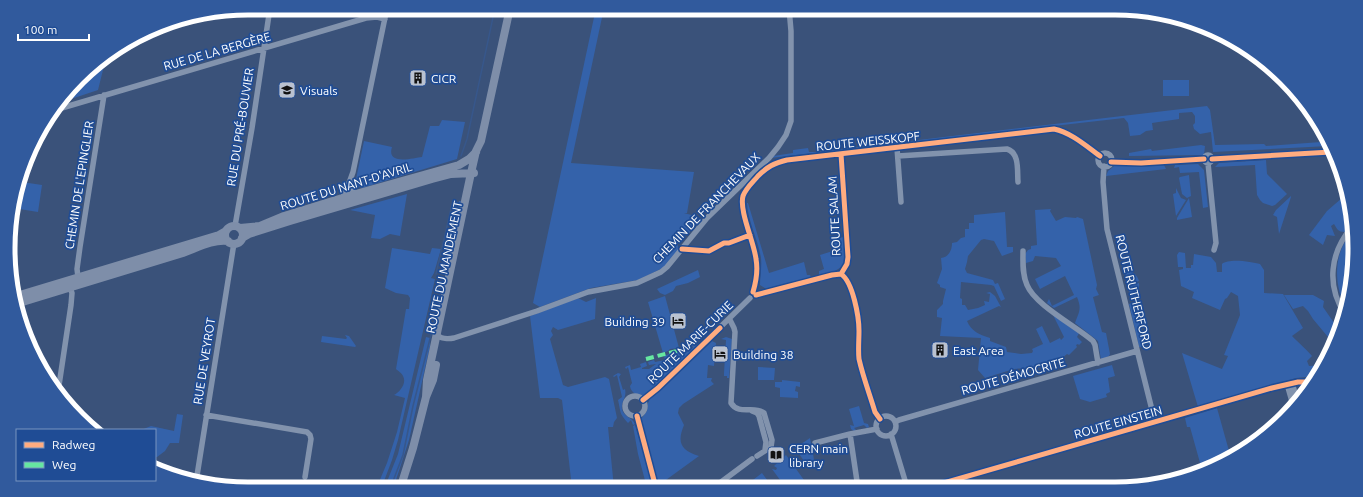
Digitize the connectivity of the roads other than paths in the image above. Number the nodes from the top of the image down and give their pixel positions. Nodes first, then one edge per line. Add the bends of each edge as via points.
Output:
1 (269, 15) edge
2 (386, 15) edge
3 (508, 15) edge
4 (789, 15) edge
5 (385, 19) junction
6 (263, 48) junction
7 (104, 96) junction
8 (62, 108) edge
9 (481, 141) junction
10 (897, 148) junction
11 (476, 151) junction
12 (1327, 152) edge
13 (841, 154) junction
14 (898, 156) junction
15 (1100, 156) junction
16 (1208, 160) junction
17 (1111, 162) junction
18 (1104, 166) junction
19 (459, 170) junction
20 (473, 171) junction
21 (351, 177) junction
22 (1018, 182) dead end
23 (468, 187) junction
24 (352, 195) junction
25 (341, 202) junction
26 (901, 202) dead end
27 (237, 227) junction
28 (226, 231) junction
29 (1348, 233) edge
30 (750, 235) junction
31 (242, 238) junction
32 (231, 242) junction
33 (682, 249) junction
34 (1214, 250) dead end
35 (1023, 251) dead end
36 (840, 274) junction
37 (78, 277) junction
38 (755, 285) junction
39 (70, 288) junction
40 (755, 294) junction
41 (762, 294) junction
42 (19, 295) edge
43 (21, 302) edge
44 (1341, 306) edge
45 (730, 320) junction
46 (439, 336) junction
47 (1137, 351) junction
48 (1098, 363) junction
49 (1307, 381) edge
50 (1294, 383) junction
51 (1287, 384) junction
52 (59, 385) edge
53 (1296, 395) edge
54 (643, 400) junction
55 (1292, 400) edge
56 (750, 411) junction
57 (206, 415) junction
58 (637, 416) junction
59 (880, 419) junction
60 (895, 422) junction
61 (1155, 422) junction
62 (877, 429) junction
63 (850, 434) junction
64 (891, 434) junction
65 (764, 436) junction
66 (771, 436) junction
67 (815, 443) dead end
68 (765, 450) junction
69 (197, 476) edge
70 (304, 477) dead end
71 (402, 482) edge
72 (654, 482) edge
73 (721, 482) edge
74 (857, 482) edge
75 (905, 482) edge
76 (947, 482) edge

1 - 6 street, RUE DU PRÉ-BOUVIER
2 - 5 street
3 - 9 main road, ROUTE DU MANDEMENT
4 - 33 street, CHEMIN DE FRANCHEVAUX via 791,111 786,135 775,151 708,218
5 - 6 street, RUE DE LA BERGÈRE via 366,18
5 - 21 street
6 - 7 street, RUE DE LA BERGÈRE
6 - 27 street, RUE DU PRÉ-BOUVIER
7 - 8 street, RUE DE LA BERGÈRE
7 - 37 street, CHEMIN DE L'EPINGLIER via 80,247
9 - 11 main road, ROUTE DU MANDEMENT
9 - 20 main road, ROUTE DU MANDEMENT via 481,152
10 - 13 street, ROUTE WEISSKOPF
10 - 14 street
10 - 15 street, ROUTE WEISSKOPF via 1054,129 1074,137
11 - 19 main road, ROUTE DU NANT-D'AVRIL
11 - 20 main road, ROUTE DU MANDEMENT
12 - 16 street
13 - 30 street, ROUTE WEISSKOPF via 779,162 768,167 751,184 743,198 743,209
13 - 36 street, ROUTE SALAM via 848,257 847,264
14 - 22 street via 1007,149 1015,155
14 - 26 street
15 - 17 street via 1108,154 1112,158
15 - 18 street via 1099,162
16 - 17 street
16 - 34 street via 1216,242
17 - 18 street
18 - 47 street, ROUTE RUTHERFORD via 1107,229
19 - 20 main road, ROUTE DU NANT-D'AVRIL
19 - 23 main road
19 - 24 main road, ROUTE DU NANT-D'AVRIL
19 - 25 main road, ROUTE DU NANT-D'AVRIL
20 - 23 main road, ROUTE DU MANDEMENT
20 - 46 main road, ROUTE DU MANDEMENT
21 - 24 street
21 - 25 street
23 - 46 main road, ROUTE DU MANDEMENT
24 - 25 main road, ROUTE DU NANT-D'AVRIL
25 - 27 main road, ROUTE DU NANT-D'AVRIL via 260,226
25 - 31 main road, ROUTE DU NANT-D'AVRIL
27 - 28 main road
27 - 31 main road via 242,231
28 - 32 main road via 226,237
28 - 37 main road
29 - 44 street via 1337,250 1334,264 1334,288
30 - 33 street via 709,251
30 - 38 street, ROUTE WEISSKOPF via 757,264
31 - 32 main road via 239,242
32 - 39 main road via 208,244
32 - 57 street, RUE DE VEYROT
33 - 46 street, CHEMIN DE FRANCHEVAUX via 664,270 641,282 588,292 454,338
35 - 48 street via 1024,274 1030,290 1056,314 1093,341
36 - 41 street
36 - 59 street via 846,278 856,308 859,358 875,412
37 - 42 main road
38 - 40 street, ROUTE WEISSKOPF
38 - 41 street
39 - 43 main road
39 - 52 street via 71,305
40 - 41 street
40 - 45 street, ROUTE MARIE-CURIE via 750,294 750,298
45 - 54 street, ROUTE MARIE-CURIE
45 - 56 street via 735,335 731,403 736,408
46 - 71 main road, ROUTE DU MANDEMENT via 432,380
47 - 48 street, ROUTE DÉMOCRITE
47 - 61 street, ROUTE RUTHERFORD
48 - 60 street, ROUTE DÉMOCRITE
49 - 50 street, ROUTE EINSTEIN
50 - 51 street, ROUTE EINSTEIN
50 - 53 street
51 - 55 street
51 - 61 street, ROUTE EINSTEIN
54 - 58 street via 645,410
54 - 58 street via 635,396 625,404 628,413
56 - 65 street via 758,416
56 - 66 street via 758,410 764,413
57 - 69 street, RUE DE VEYROT
57 - 70 street via 308,432 310,439
58 - 72 street
59 - 60 street via 884,416
59 - 62 street
60 - 64 street via 895,429
61 - 76 street, ROUTE EINSTEIN
62 - 63 street
62 - 64 street via 882,435
63 - 67 street
63 - 74 street
64 - 75 street
65 - 66 street
65 - 68 street
66 - 68 street via 772,445
68 - 73 street

